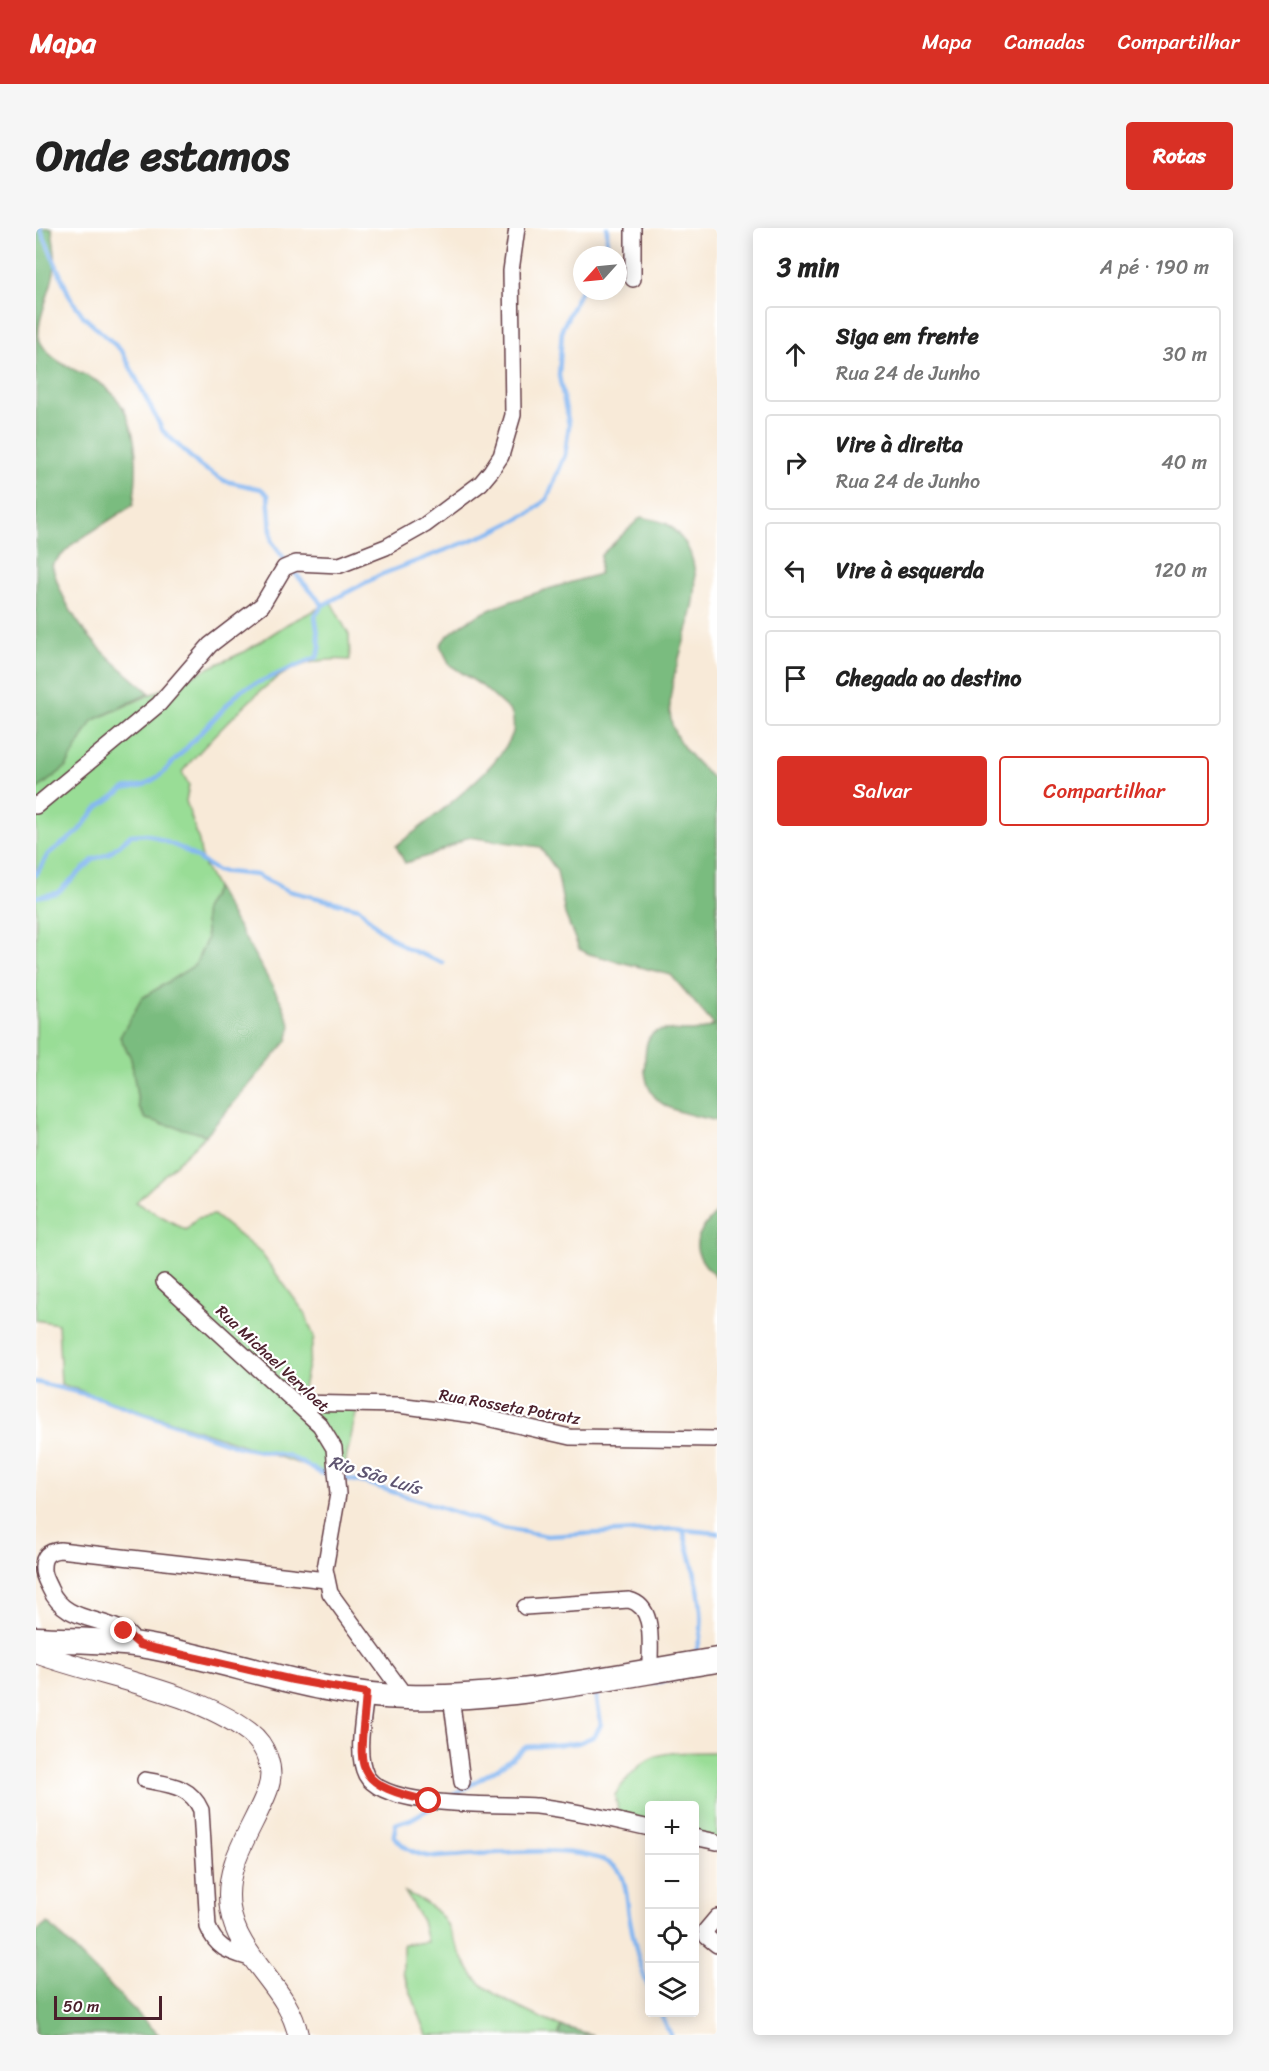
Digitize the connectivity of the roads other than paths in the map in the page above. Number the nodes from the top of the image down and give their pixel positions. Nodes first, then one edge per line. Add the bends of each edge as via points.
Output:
1 (517, 228) edge
2 (633, 228) edge
3 (633, 279) dead end
4 (36, 806) edge
5 (164, 1282) dead end
6 (297, 1403) junction
7 (717, 1439) edge
8 (326, 1580) junction
9 (525, 1607) dead end
10 (36, 1639) edge
11 (140, 1645) junction
12 (36, 1653) edge
13 (717, 1660) edge
14 (650, 1671) junction
15 (366, 1693) junction
16 (451, 1696) junction
17 (406, 1698) junction
18 (145, 1780) dead end
19 (462, 1782) dead end
20 (645, 1827) edge
21 (699, 1838) edge
22 (717, 1842) edge
23 (717, 1917) edge
24 (717, 1945) edge
25 (253, 1959) junction
26 (298, 2035) edge

1 - 4 street via 511,272 513,415 501,456 491,471 425,525 386,547 340,565 296,563 284,568 262,605 210,645 159,704
2 - 3 street
5 - 6 street, Rua Michael Vervloet
6 - 7 street, Rua Rosseta Potratz via 408,1407 474,1415 570,1437
6 - 8 street, Rua Michael Vervloet via 320,1425 334,1448 338,1494
8 - 11 street via 50,1552 44,1559 43,1571 52,1595 63,1608 124,1631
8 - 17 street, Rua Michael Vervloet via 339,1607
9 - 14 street via 639,1602 648,1619
10 - 11 main road
11 - 15 main road
12 - 25 street via 186,1700 230,1721 260,1744 271,1780 238,1849 230,1882 230,1908
13 - 14 main road
14 - 16 main road
15 - 17 main road
15 - 20 street via 362,1755 366,1775 382,1789 429,1801 538,1806
16 - 17 main road
16 - 19 street
18 - 25 street via 182,1787 196,1798 201,1810 208,1928 223,1950
21 - 22 street
23 - 24 street via 706,1930
25 - 26 street via 290,2011

